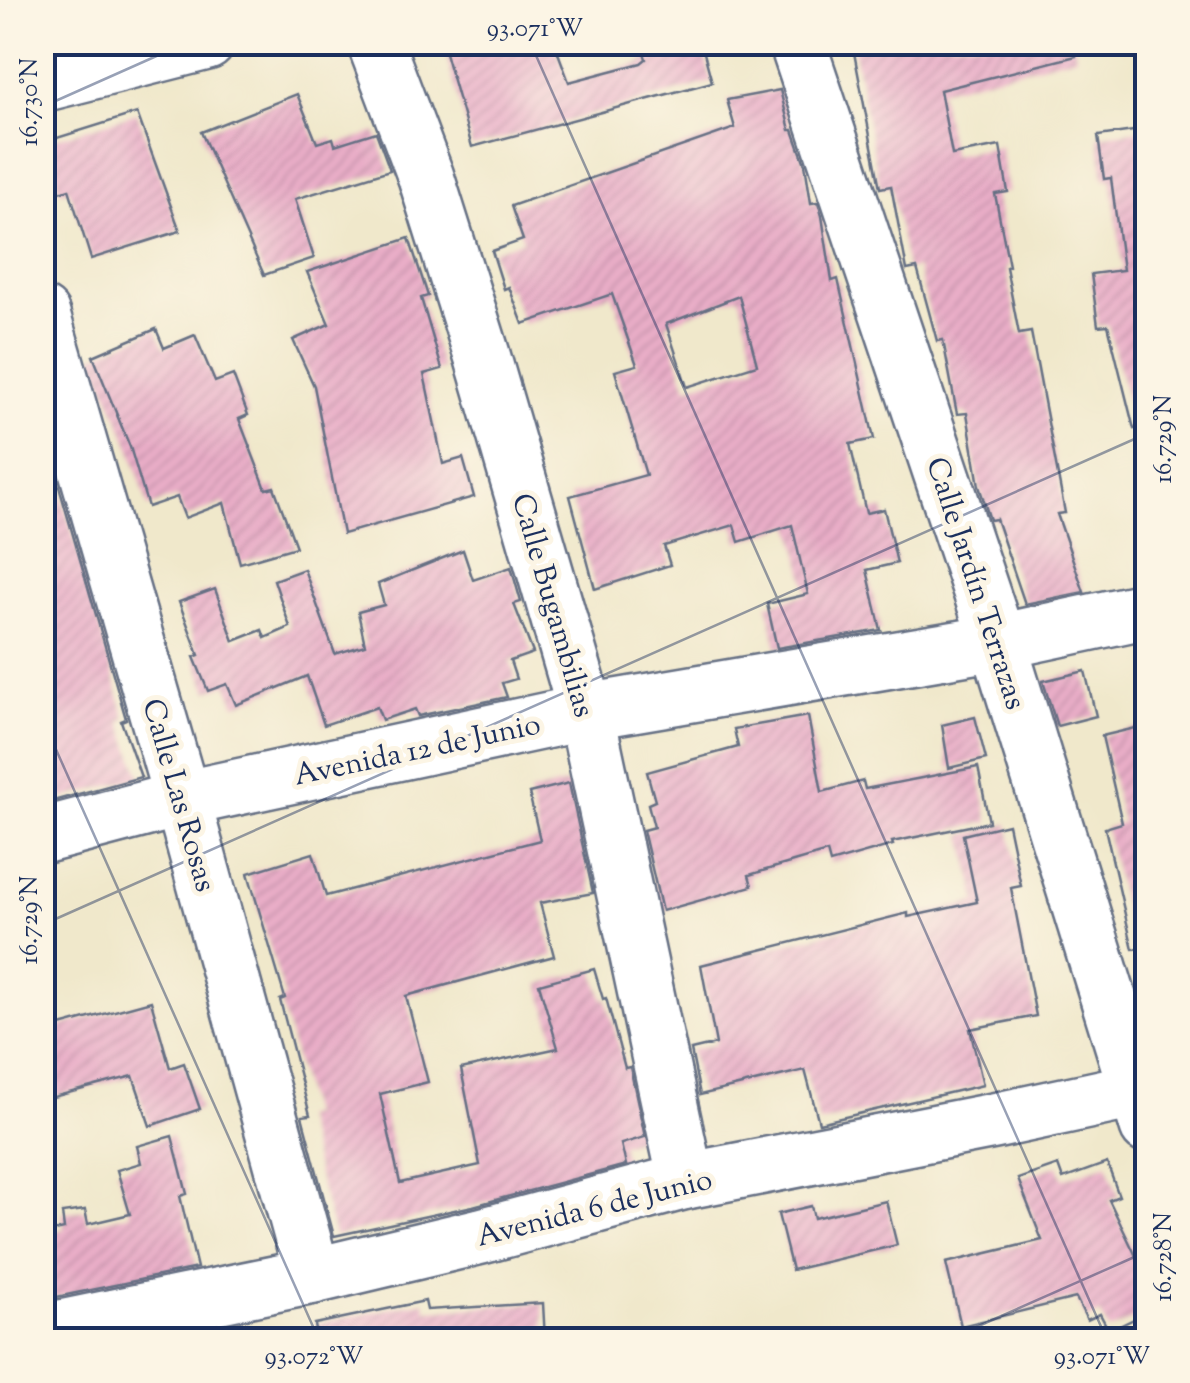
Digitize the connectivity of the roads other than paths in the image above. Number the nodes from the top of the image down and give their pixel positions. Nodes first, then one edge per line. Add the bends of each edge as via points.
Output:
1 (207, 42) edge
2 (376, 42) edge
3 (797, 42) edge
4 (42, 84) edge
5 (42, 315) edge
6 (1148, 610) edge
7 (998, 642) junction
8 (586, 712) junction
9 (182, 800) junction
10 (42, 836) edge
11 (1143, 1101) edge
12 (686, 1181) junction
13 (314, 1276) junction
14 (42, 1332) edge

1 - 4 street
2 - 8 street, Calle Bugambilias via 482,355
3 - 7 street, Calle Jardín Terrazas
5 - 9 street, Calle Las Rosas
6 - 7 street, Avenida 12 de Junio
7 - 8 street, Avenida 12 de Junio
7 - 11 street, Calle Jardín Terrazas
8 - 9 street, Avenida 12 de Junio
8 - 12 street, Calle Bugambilias
9 - 10 street, Avenida 12 de Junio
9 - 13 street, Calle Las Rosas
11 - 12 street, Avenida 6 de Junio via 994,1122
12 - 13 street, Avenida 6 de Junio
13 - 14 street, Avenida 6 de Junio

